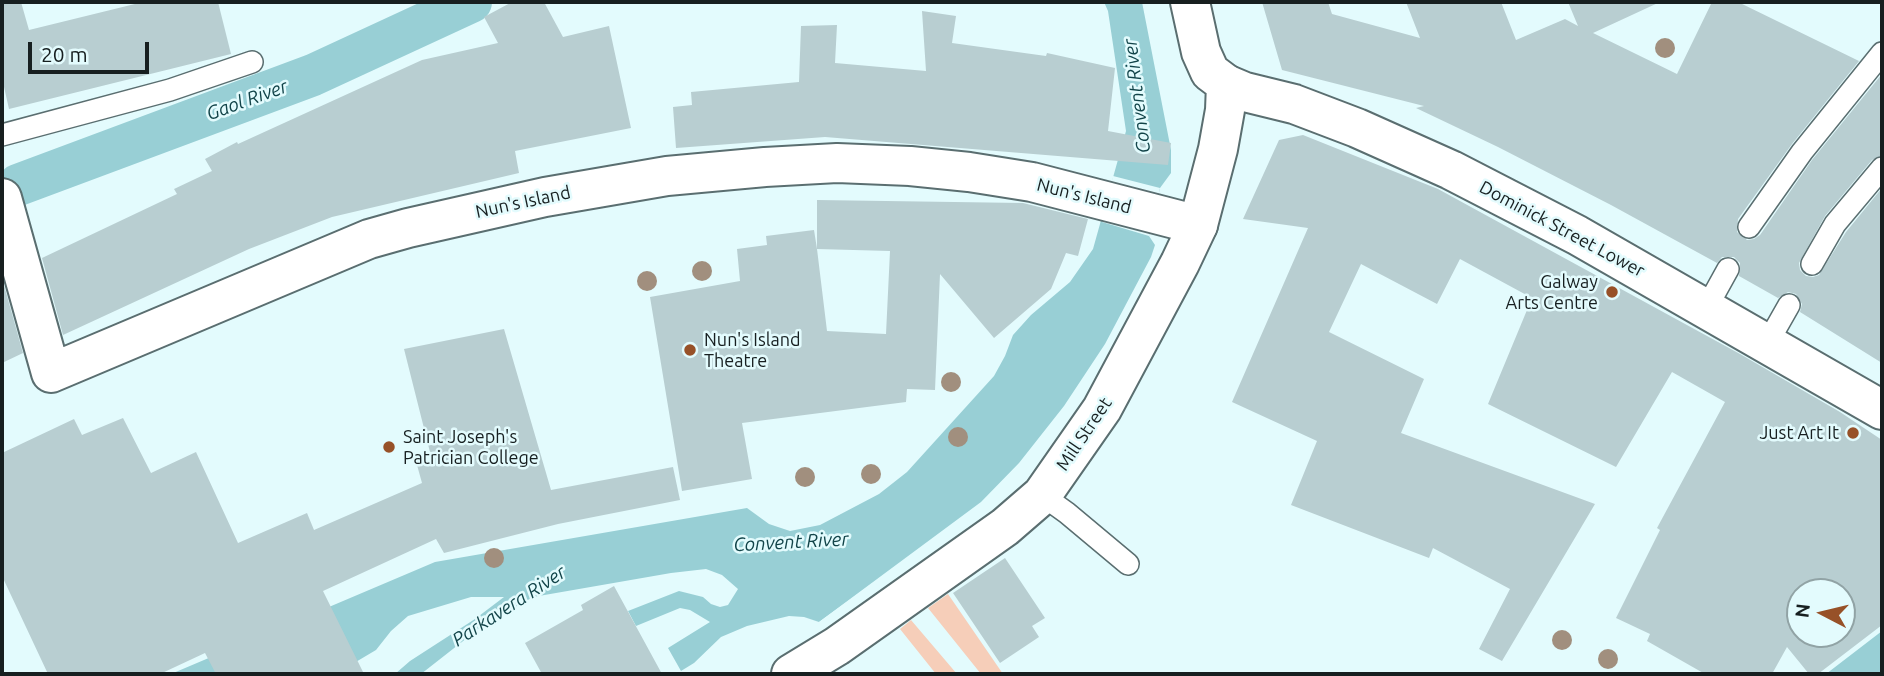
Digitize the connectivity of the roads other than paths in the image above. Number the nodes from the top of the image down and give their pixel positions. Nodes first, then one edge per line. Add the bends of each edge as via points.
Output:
1 (1190, 2) edge
2 (1882, 53) edge
3 (252, 62) dead end
4 (1226, 84) junction
5 (2, 135) edge
6 (1882, 167) edge
7 (2, 198) edge
8 (1198, 226) junction
9 (1749, 227) dead end
10 (1812, 264) dead end
11 (1728, 269) dead end
12 (1789, 305) dead end
13 (1707, 307) junction
14 (1768, 342) junction
15 (1881, 405) edge
16 (1042, 495) junction
17 (1128, 564) dead end
18 (812, 665) edge

1 - 4 street via 1201,52 1210,72
2 - 9 lane
3 - 5 lane via 170,90
4 - 8 street, Mill Street via 1218,149
4 - 13 street, Dominick Street Lower via 1357,128 1451,170
6 - 10 lane via 1835,224
7 - 8 street, Nun's Island via 51,373 369,239 490,209 679,174 837,163 910,166 1032,182
8 - 16 street, Mill Street via 1102,409
11 - 13 lane
12 - 14 lane
13 - 14 street, Dominick Street Lower
14 - 15 street, Dominick Street Lower
16 - 17 lane
16 - 18 street, Mill Street

